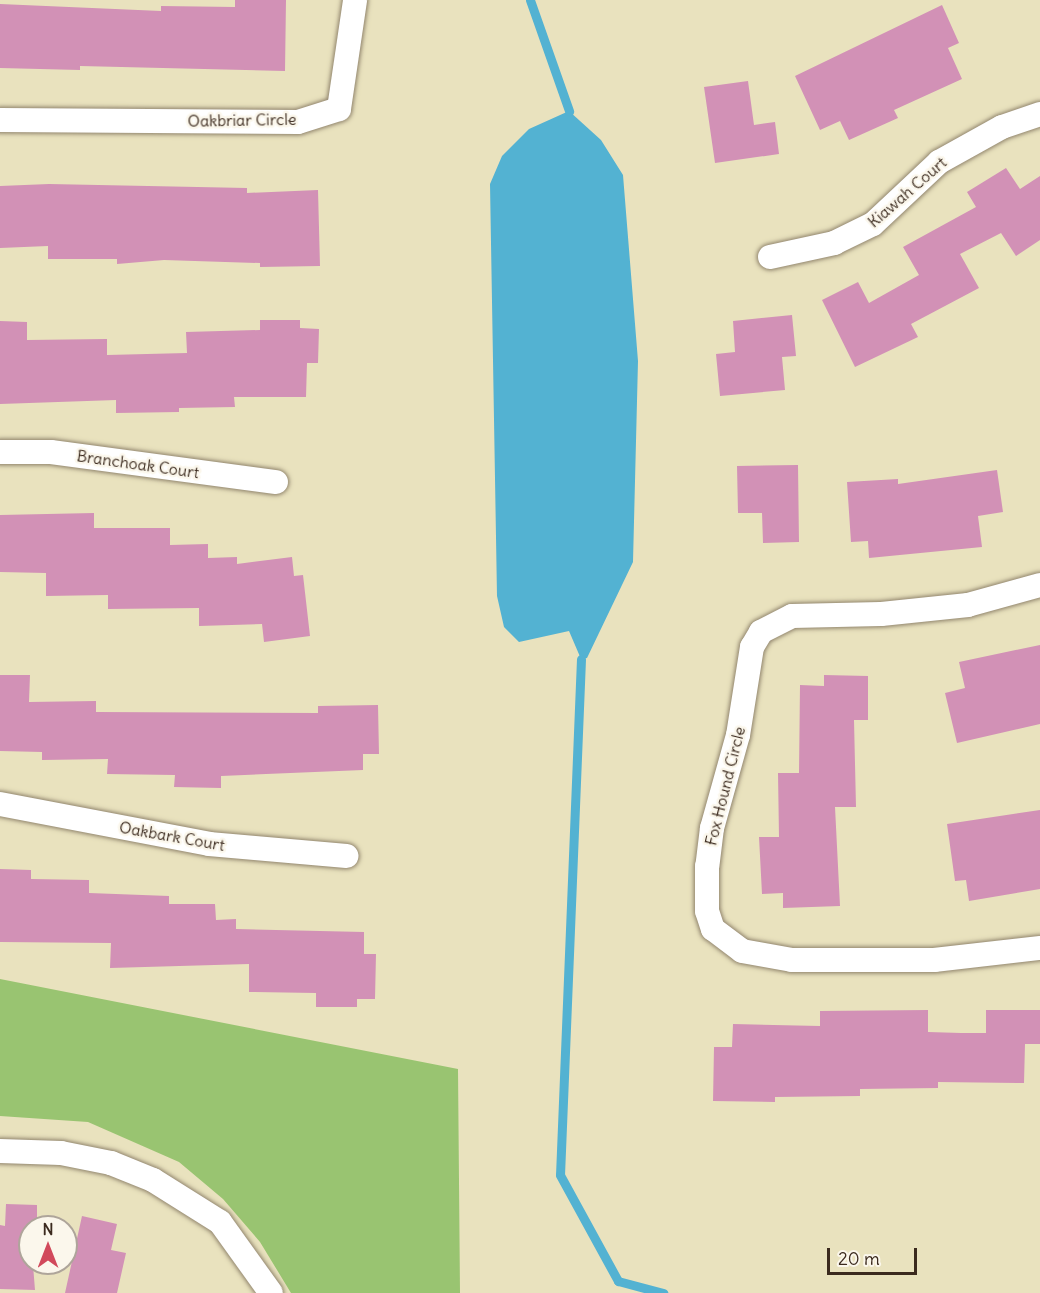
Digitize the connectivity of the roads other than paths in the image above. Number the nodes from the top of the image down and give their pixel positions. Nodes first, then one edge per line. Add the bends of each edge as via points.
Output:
1 (355, 0) edge
2 (1040, 114) edge
3 (0, 120) edge
4 (770, 257) dead end
5 (0, 453) edge
6 (276, 482) dead end
7 (1040, 585) edge
8 (0, 804) edge
9 (346, 856) dead end
10 (1040, 948) edge
11 (0, 1151) edge
12 (271, 1293) edge

1 - 3 street, Oakbriar Circle via 339,109 298,122
2 - 4 street, Kiawah Court via 1002,127 939,162 873,224 834,243
5 - 6 street, Branchoak Court via 51,453
7 - 10 street, Fox Hound Circle via 968,605 881,614 792,616 761,632 753,647 738,735 712,828 708,911 713,929 726,942 742,951 792,960 934,960
8 - 9 street, Oakbark Court via 209,844
11 - 12 street via 61,1153 111,1163 153,1180 220,1222

